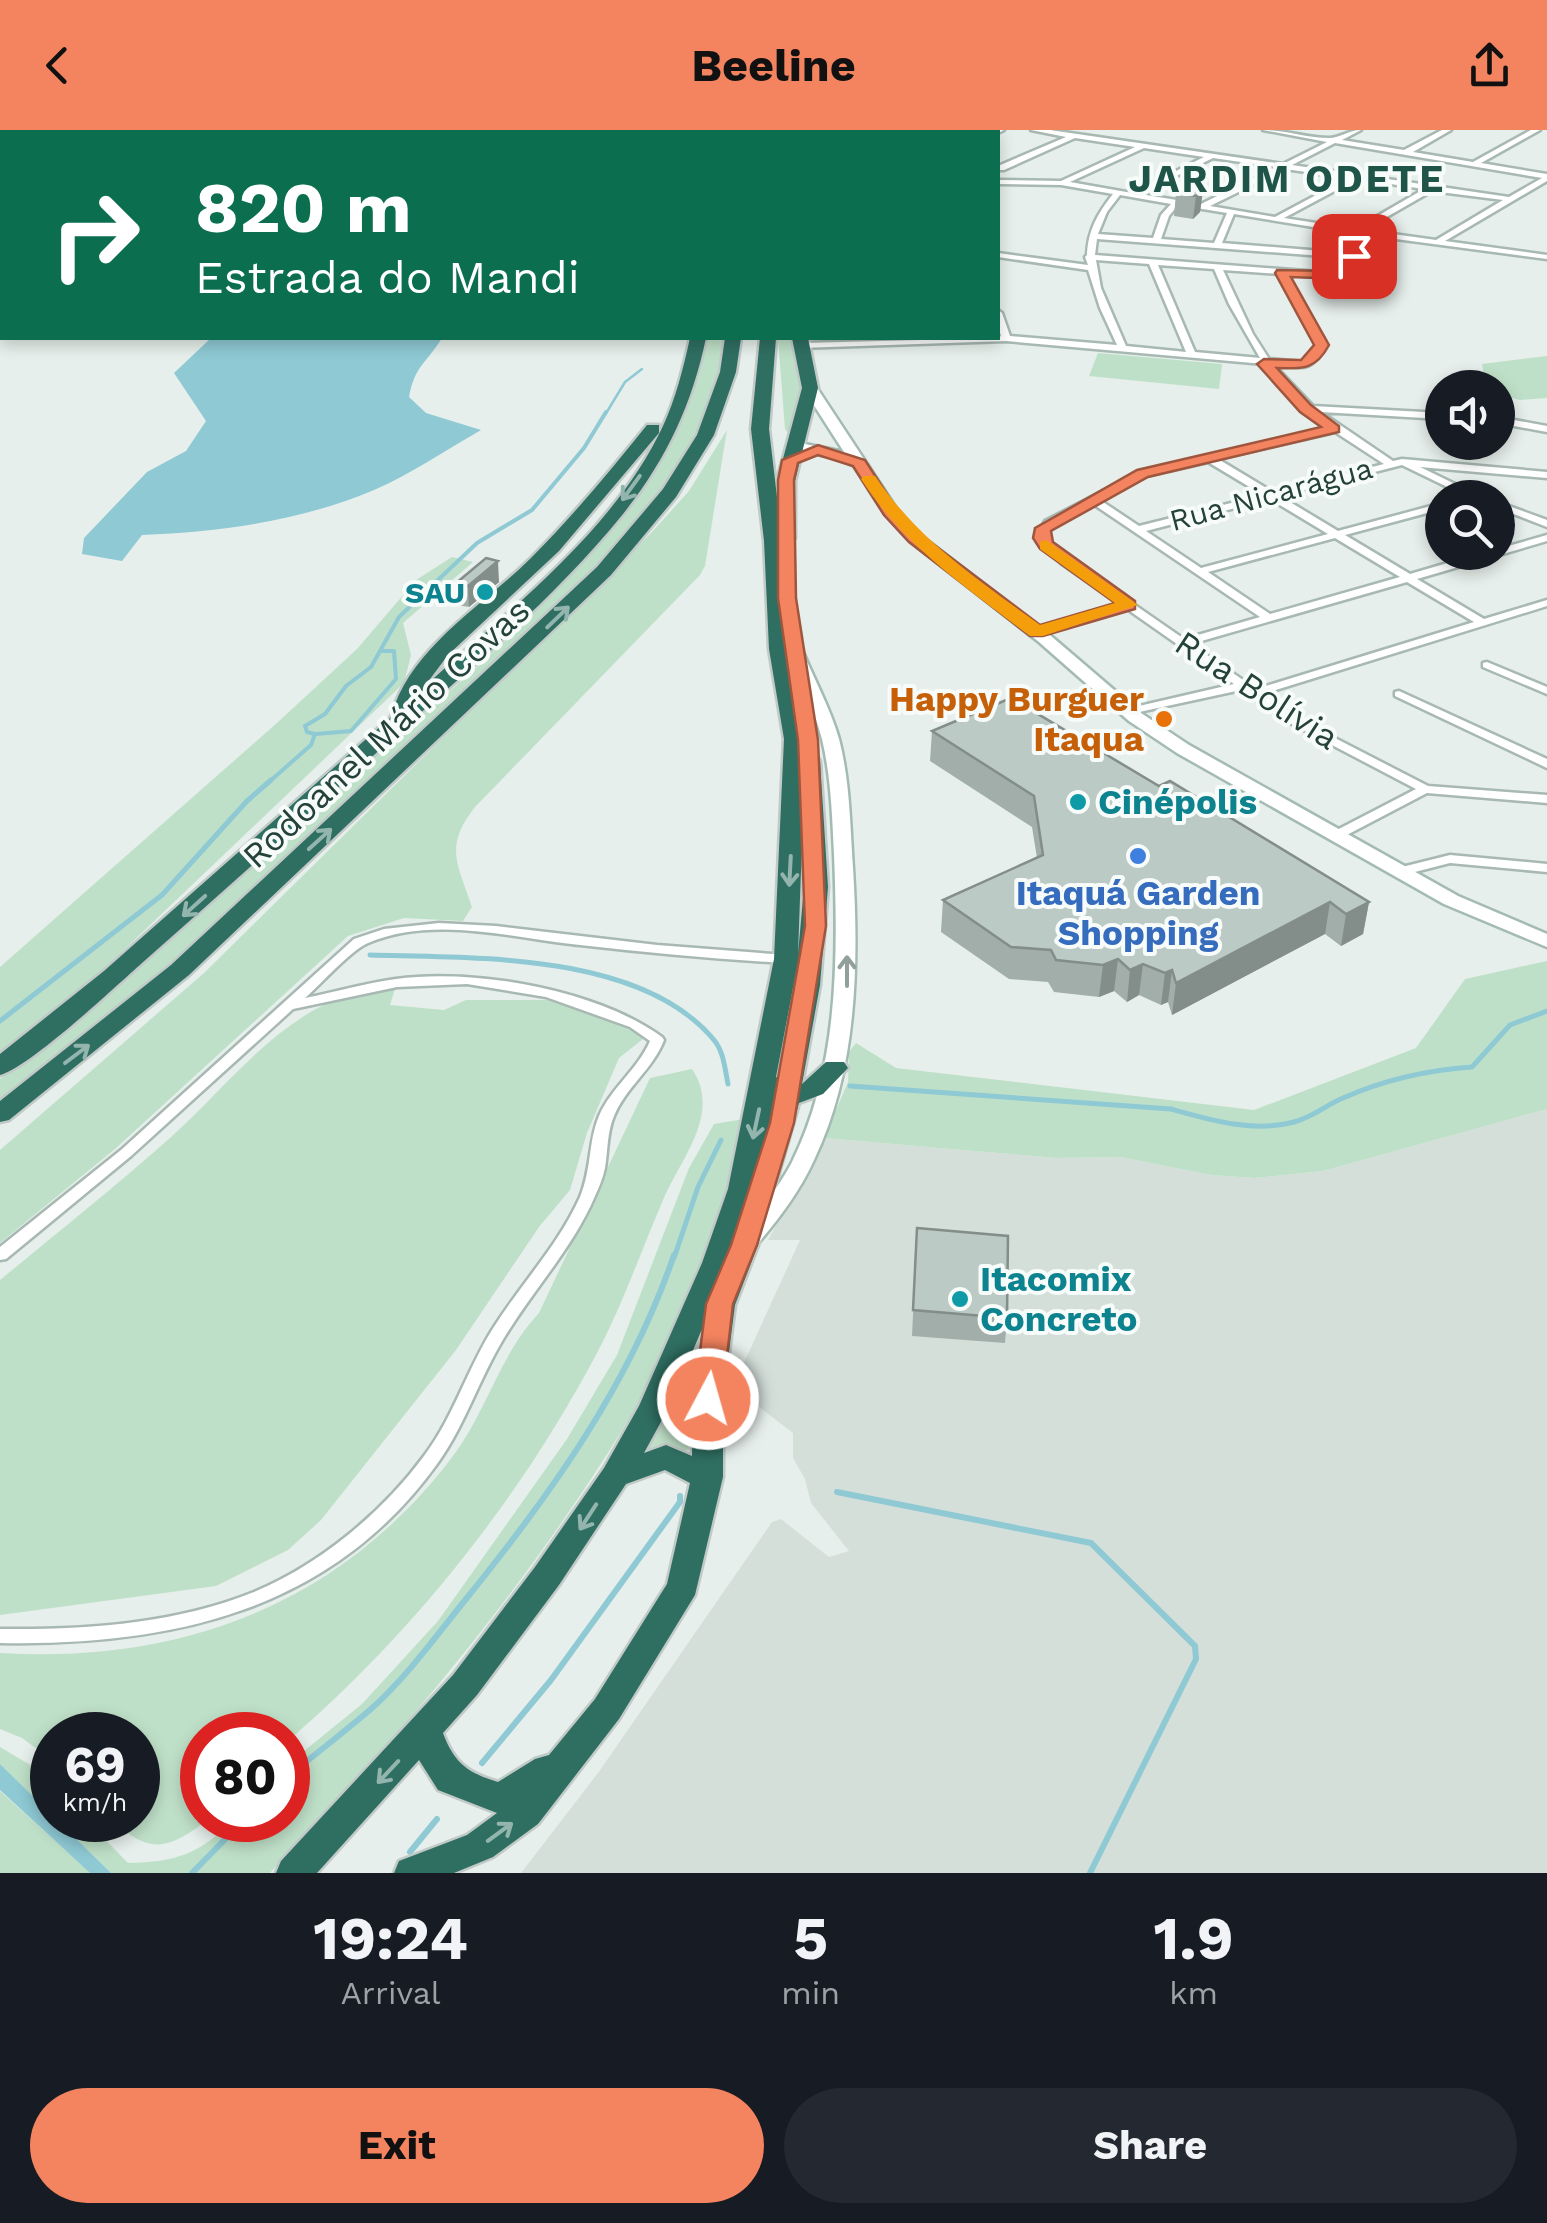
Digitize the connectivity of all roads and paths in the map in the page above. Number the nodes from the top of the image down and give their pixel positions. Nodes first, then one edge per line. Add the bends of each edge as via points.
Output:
1 (1035, 130) edge
2 (1268, 130) edge
3 (1357, 130) edge
4 (1447, 130) edge
5 (1536, 130) edge
6 (1073, 136) junction
7 (1336, 142) junction
8 (1143, 146) junction
9 (1404, 153) junction
10 (1211, 156) junction
11 (1474, 165) junction
12 (1284, 166) junction
13 (1000, 168) edge
14 (1000, 169) edge
15 (1356, 177) junction
16 (1018, 181) junction
17 (1544, 181) edge
18 (1000, 182) edge
19 (1061, 184) junction
20 (1430, 188) junction
21 (1119, 192) junction
22 (1134, 194) junction
23 (1509, 200) junction
24 (1177, 202) junction
25 (1203, 206) junction
26 (1231, 212) junction
27 (1275, 220) junction
28 (1286, 222) junction
29 (1355, 232) junction
30 (1093, 236) junction
31 (1156, 241) junction
32 (1438, 242) junction
33 (1217, 246) junction
34 (1280, 250) junction
35 (1000, 255) edge
36 (1354, 256) junction
37 (1547, 258) edge
38 (1088, 262) junction
39 (1154, 263) junction
40 (1218, 268) junction
41 (1282, 273) junction
42 (1000, 319) edge
43 (1000, 338) edge
44 (1006, 338) junction
45 (698, 340) edge
46 (733, 340) edge
47 (870, 340) edge
48 (768, 341) edge
49 (801, 342) edge
50 (1123, 350) junction
51 (1192, 356) junction
52 (1264, 364) junction
53 (810, 388) junction
54 (1306, 408) junction
55 (1425, 415) edge
56 (1515, 423) edge
57 (1334, 429) junction
58 (1547, 429) edge
59 (842, 439) junction
60 (818, 450) junction
61 (792, 453) junction
62 (1209, 458) junction
63 (859, 463) junction
64 (1395, 463) junction
65 (1547, 475) edge
66 (1436, 480) edge
67 (1267, 494) junction
68 (1092, 498) junction
69 (1425, 511) edge
70 (1515, 512) edge
71 (1547, 524) edge
72 (1140, 529) junction
73 (1334, 536) junction
74 (1547, 538) edge
75 (1201, 571) junction
76 (1408, 579) junction
77 (1547, 603) edge
78 (1129, 605) junction
79 (1270, 618) junction
80 (1482, 622) junction
81 (1037, 632) junction
82 (1183, 643) junction
83 (793, 647) junction
84 (1488, 665) dead end
85 (1248, 690) junction
86 (1547, 691) edge
87 (1399, 694) dead end
88 (1130, 711) junction
89 (1547, 764) edge
90 (1425, 789) junction
91 (1547, 799) edge
92 (1337, 835) junction
93 (1547, 868) edge
94 (1404, 871) junction
95 (1509, 926) junction
96 (1547, 940) edge
97 (1547, 951) edge
98 (786, 960) junction
99 (292, 1005) junction
100 (768, 1066) junction
101 (0, 1067) edge
102 (835, 1068) junction
103 (787, 1094) junction
104 (0, 1114) edge
105 (744, 1245) junction
106 (0, 1254) edge
107 (615, 1476) junction
108 (707, 1476) junction
109 (0, 1636) edge
110 (425, 1733) junction
111 (570, 1754) junction
112 (294, 1873) edge
113 (412, 1873) edge

1 - 6 street
2 - 7 street
3 - 7 street
4 - 9 street
5 - 11 street
6 - 8 street
6 - 13 street
7 - 9 street
7 - 12 street
8 - 10 street
8 - 19 street
9 - 11 street
10 - 12 street
10 - 22 street
11 - 17 street
12 - 15 street
12 - 25 street
14 - 16 street
15 - 20 street
15 - 27 street
16 - 18 street
16 - 19 street
17 - 23 street
19 - 21 street
20 - 23 street
20 - 29 street
21 - 22 street
21 - 30 street via 1101,212
22 - 24 street
23 - 32 street
24 - 25 street
24 - 31 street
25 - 26 street
26 - 27 street
26 - 33 street
27 - 28 street
28 - 29 street
28 - 34 street
29 - 32 street
29 - 36 street via 1345,248
30 - 31 street
30 - 38 street
31 - 33 street
32 - 37 street
33 - 34 street
34 - 36 street
35 - 38 street
36 - 41 street via 1338,276
38 - 39 street
38 - 50 street
39 - 40 street
39 - 51 street
40 - 41 street
40 - 52 street
41 - 52 street via 1321,345 1304,365
42 - 44 street
43 - 44 street
44 - 50 street
45 -> 101 highway, Rodoanel Mário Covas via 672,426 616,508 525,605 121,970
104 -> 46 highway, Rodoanel Mário Covas via 180,970 604,571 703,443 727,382
47 - 49 street
48 - 61 highway via 777,433
48 -> 98 highway via 760,429 779,649 795,739
49 - 53 highway
50 - 51 street
51 - 52 street
52 - 54 street
53 - 59 main road
53 - 61 highway
54 - 55 street
54 - 57 street
56 - 58 street
57 - 62 street
57 - 64 street
59 - 60 main road
59 - 63 main road
60 - 61 highway
60 - 63 main road
61 - 83 highway via 786,532
62 - 67 street
62 - 68 street via 1143,474
63 - 81 main road via 915,538
64 - 65 street
64 - 66 street
64 - 67 street, Rua Nicarágua
67 - 72 street, Rua Nicarágua
67 - 73 street
68 - 72 street
68 - 78 street, Rua Bolívia via 1043,528 1042,538
69 - 73 street
70 - 71 street
72 - 75 street
73 - 75 street
73 - 76 street
74 - 76 street
75 - 79 street
76 - 79 street
76 - 80 street
77 - 80 street
78 - 81 street
78 - 82 street, Rua Bolívia
79 - 82 street
80 - 85 street
81 - 88 main road
82 - 85 street, Rua Bolívia
102 -> 83 main road via 848,984 842,814 829,734
83 - 103 highway via 808,740 816,926
84 - 86 street
85 - 88 street
85 - 90 street, Rua Bolívia
87 - 89 street
88 - 92 main road via 1163,738
90 - 91 street
90 - 92 street
92 - 94 main road
93 - 94 street via 1450,859
94 - 95 main road
95 - 96 main road
95 - 97 main road
98 - 99 street via 398,929 360,942
98 - 100 highway
99 - 106 street
99 - 109 street via 397,982 467,980 549,993 635,1024 658,1040 612,1102 590,1192 498,1334 432,1459 392,1503 306,1571 261,1597 74,1637
100 - 103 highway via 775,1088
100 -> 107 highway via 742,1189 716,1263 654,1407
102 - 103 highway via 811,1094
102 - 105 main road via 812,1142 764,1224
103 - 105 highway
105 - 108 highway via 720,1304
107 - 108 highway via 666,1458
107 -> 110 highway via 506,1633
108 - 111 highway via 683,1586 607,1708
110 - 111 highway via 438,1770 453,1783 501,1799
110 -> 112 highway
113 -> 111 highway via 480,1846 526,1813

